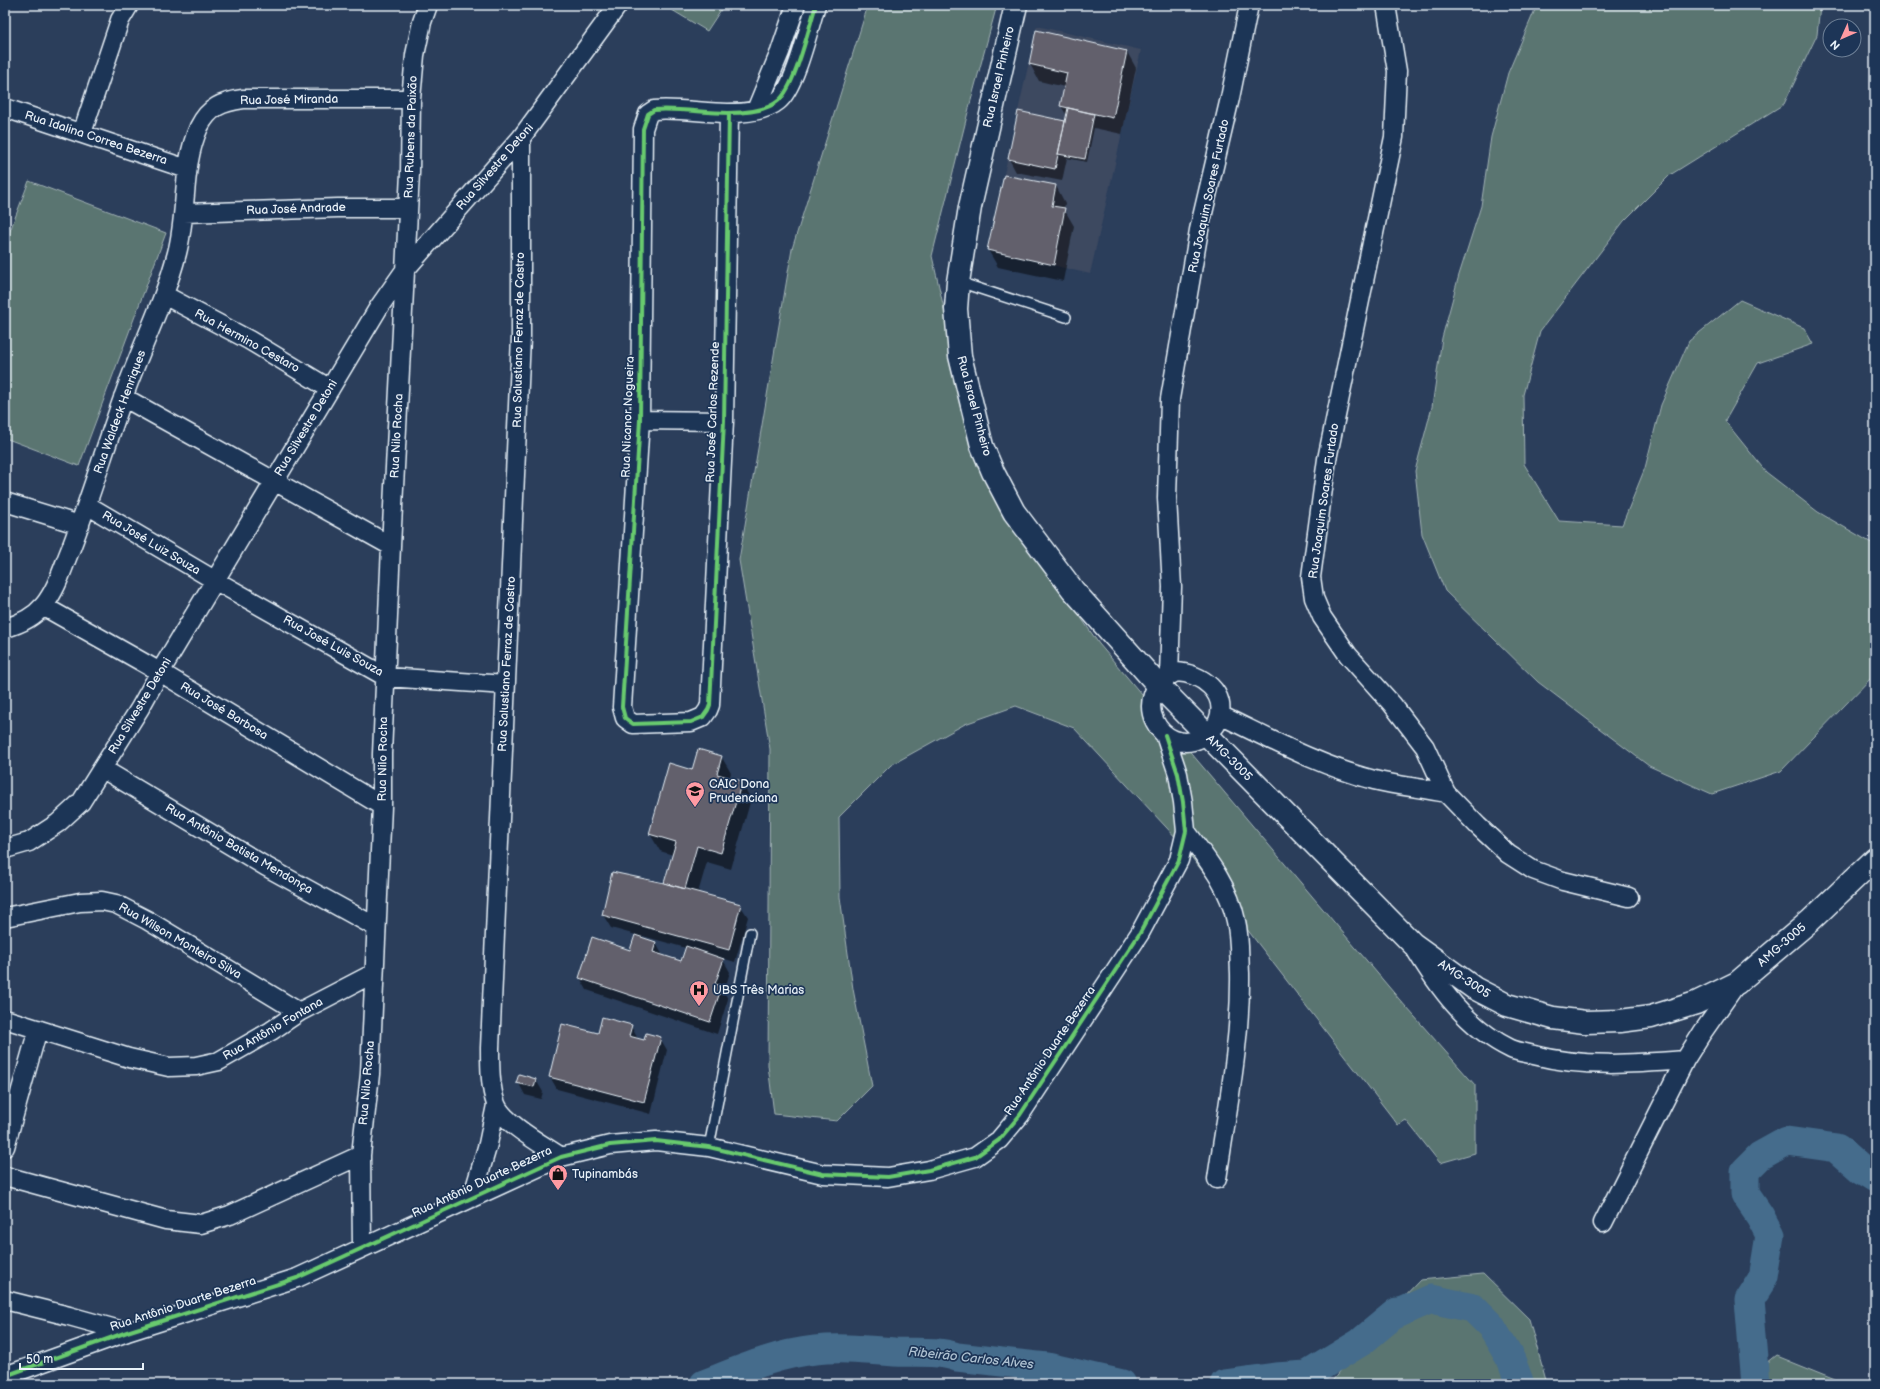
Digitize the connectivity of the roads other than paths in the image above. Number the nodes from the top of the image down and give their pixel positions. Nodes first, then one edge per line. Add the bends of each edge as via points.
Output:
1 (129, 5) edge
2 (428, 5) edge
3 (618, 5) edge
4 (796, 5) edge
5 (816, 5) edge
6 (1016, 5) edge
7 (1248, 5) edge
8 (1386, 5) edge
9 (411, 99) junction
10 (5, 108) edge
11 (756, 110) junction
12 (729, 113) junction
13 (82, 133) junction
14 (521, 138) junction
15 (187, 169) junction
16 (408, 208) junction
17 (184, 213) junction
18 (405, 270) junction
19 (958, 282) junction
20 (164, 295) junction
21 (1066, 317) dead end
22 (330, 389) junction
23 (123, 397) junction
24 (640, 420) junction
25 (724, 421) junction
26 (275, 481) junction
27 (5, 502) edge
28 (87, 505) junction
29 (80, 525) junction
30 (391, 546) junction
31 (216, 581) junction
32 (43, 606) junction
33 (5, 628) edge
34 (160, 672) junction
35 (386, 677) junction
36 (1163, 680) junction
37 (506, 685) junction
38 (708, 710) joint
39 (1220, 715) junction
40 (1165, 735) junction
41 (1206, 735) junction
42 (103, 769) junction
43 (1446, 793) junction
44 (382, 806) junction
45 (1186, 831) junction
46 (5, 849) edge
47 (1875, 859) edge
48 (1629, 897) dead end
49 (5, 917) edge
50 (376, 927) junction
51 (750, 933) dead end
52 (1413, 944) junction
53 (374, 973) junction
54 (1737, 983) junction
55 (299, 1012) junction
56 (5, 1019) edge
57 (38, 1029) junction
58 (1685, 1060) junction
59 (496, 1105) junction
60 (5, 1147) edge
61 (709, 1147) junction
62 (360, 1155) junction
63 (561, 1156) junction
64 (5, 1176) edge
65 (1217, 1179) dead end
66 (472, 1198) junction
67 (1603, 1223) dead end
68 (362, 1248) junction
69 (5, 1300) edge
70 (127, 1332) junction
71 (5, 1376) edge

1 - 13 street via 120,20
2 - 9 street, Rua Rubens da Paixão via 415,55
3 - 14 street, Rua Silvestre Detoni
4 - 11 street
5 - 11 street via 787,91 771,106
6 - 19 main road, Rua Israel Pinheiro via 970,207
7 - 36 street, Rua Joaquim Soares Furtado via 1230,98 1199,230 1170,399 1168,498 1172,587
8 - 43 street, Rua Joaquim Soares Furtado via 1397,72 1394,137 1327,459 1311,577 1314,598 1322,617 1348,654 1392,704 1425,747
9 - 15 street, Rua José Miranda via 303,98 243,99 224,102 205,117 199,128
9 - 16 street, Rua Rubens da Paixão
10 - 13 street, Rua Idalina Correa Bezerra
11 - 12 street
12 - 24 street, Rua Nicanor Nogueira via 654,110 648,114 643,129
12 - 25 street, Rua José Carlos Rezende
13 - 15 street, Rua Idalina Correa Bezerra
14 - 18 street, Rua Silvestre Detoni
14 - 37 street, Rua Salustiano Ferraz de Castro via 521,337
15 - 17 street, Rua Waldeck Henriques
16 - 17 street, Rua José Andrade
16 - 18 street, Rua Rubens da Paixão
17 - 20 street, Rua Waldeck Henriques via 178,252
18 - 22 street, Rua Silvestre Detoni via 378,307
18 - 30 street, Rua Nilo Rocha
19 - 21 lane
19 - 36 main road, Rua Israel Pinheiro via 956,309 960,356 982,446 993,472 1014,512 1073,590
20 - 22 street, Rua Hermino Cestaro via 249,340
20 - 23 street, Rua Waldeck Henriques
22 - 26 street, Rua Silvestre Detoni
23 - 26 street
23 - 28 street, Rua Waldeck Henriques
24 - 25 street
24 - 38 street, Rua Nicanor Nogueira via 622,707 625,718 632,724 691,722 699,720
25 - 38 street, Rua José Carlos Rezende via 711,697
26 - 30 street
26 - 31 street, Rua Silvestre Detoni
27 - 29 street
28 - 29 street, Rua Waldeck Henriques
28 - 31 street, Rua José Luiz Souza
29 - 32 street, Rua Waldeck Henriques via 56,584
30 - 35 street, Rua Nilo Rocha
31 - 34 street, Rua Silvestre Detoni
31 - 35 street, Rua José Luis Souza
32 - 33 street, Rua Waldeck Henriques via 32,616
32 - 34 street, Rua José Barbosa
34 - 42 street, Rua Silvestre Detoni
34 - 44 street, Rua José Barbosa
35 - 37 street, Rua José Luis Souza
35 - 44 street, Rua Nilo Rocha
36 - 39 street via 1176,672 1187,672 1204,679 1217,696
36 - 40 street, Rua Joaquim Soares Furtado via 1151,704 1152,716
36 - 41 main road, AMG-3005
37 - 59 street, Rua Salustiano Ferraz de Castro via 490,1048
39 - 41 street via 1216,725
39 - 43 street via 1325,763 1374,780
40 - 41 street via 1187,742
40 - 45 street, Rua Antônio Duarte Bezerra via 1178,774
41 - 52 main road, AMG-3005
42 - 46 street, Rua Silvestre Detoni via 81,802 58,823 29,842
42 - 50 street, Rua Antônio Batista Mendonça via 265,866
43 - 48 street, Rua Joaquim Soares Furtado via 1508,854 1533,870 1563,881
44 - 50 street, Rua Nilo Rocha
45 - 61 street, Rua Antônio Duarte Bezerra via 1179,860 1136,939 1020,1115 999,1140 975,1157 929,1170 888,1177 823,1174
45 - 65 street via 1218,875 1236,921 1239,952 1240,1001 1234,1069
47 - 54 main road, AMG-3005 via 1810,921
49 - 55 street, Rua Wilson Monteiro Silva via 80,902 102,901 116,904
50 - 53 street, Rua Nilo Rocha
51 - 61 lane
52 - 54 main road, AMG-3005 via 1474,988 1507,1005 1553,1018 1585,1022 1620,1021 1651,1016 1696,1003
52 - 58 street via 1432,976 1454,1005 1490,1037 1512,1050 1555,1061 1605,1065
53 - 55 street, Rua Antônio Fontana
53 - 62 street, Rua Nilo Rocha via 370,1074
54 - 58 street
55 - 57 street, Rua Antônio Fontana via 219,1061 196,1066 169,1067 129,1058
56 - 57 street, Rua Antônio Fontana
57 - 60 street
58 - 67 street
59 - 63 street via 526,1134
59 - 66 street
61 - 63 street, Rua Antônio Duarte Bezerra via 656,1141 610,1145
62 - 64 street via 230,1216 201,1224 166,1220
62 - 68 street, Rua Nilo Rocha
63 - 66 street, Rua Antônio Duarte Bezerra
66 - 68 street, Rua Antônio Duarte Bezerra
68 - 70 street, Rua Antônio Duarte Bezerra via 297,1278
69 - 70 street
70 - 71 street, Rua Antônio Duarte Bezerra

